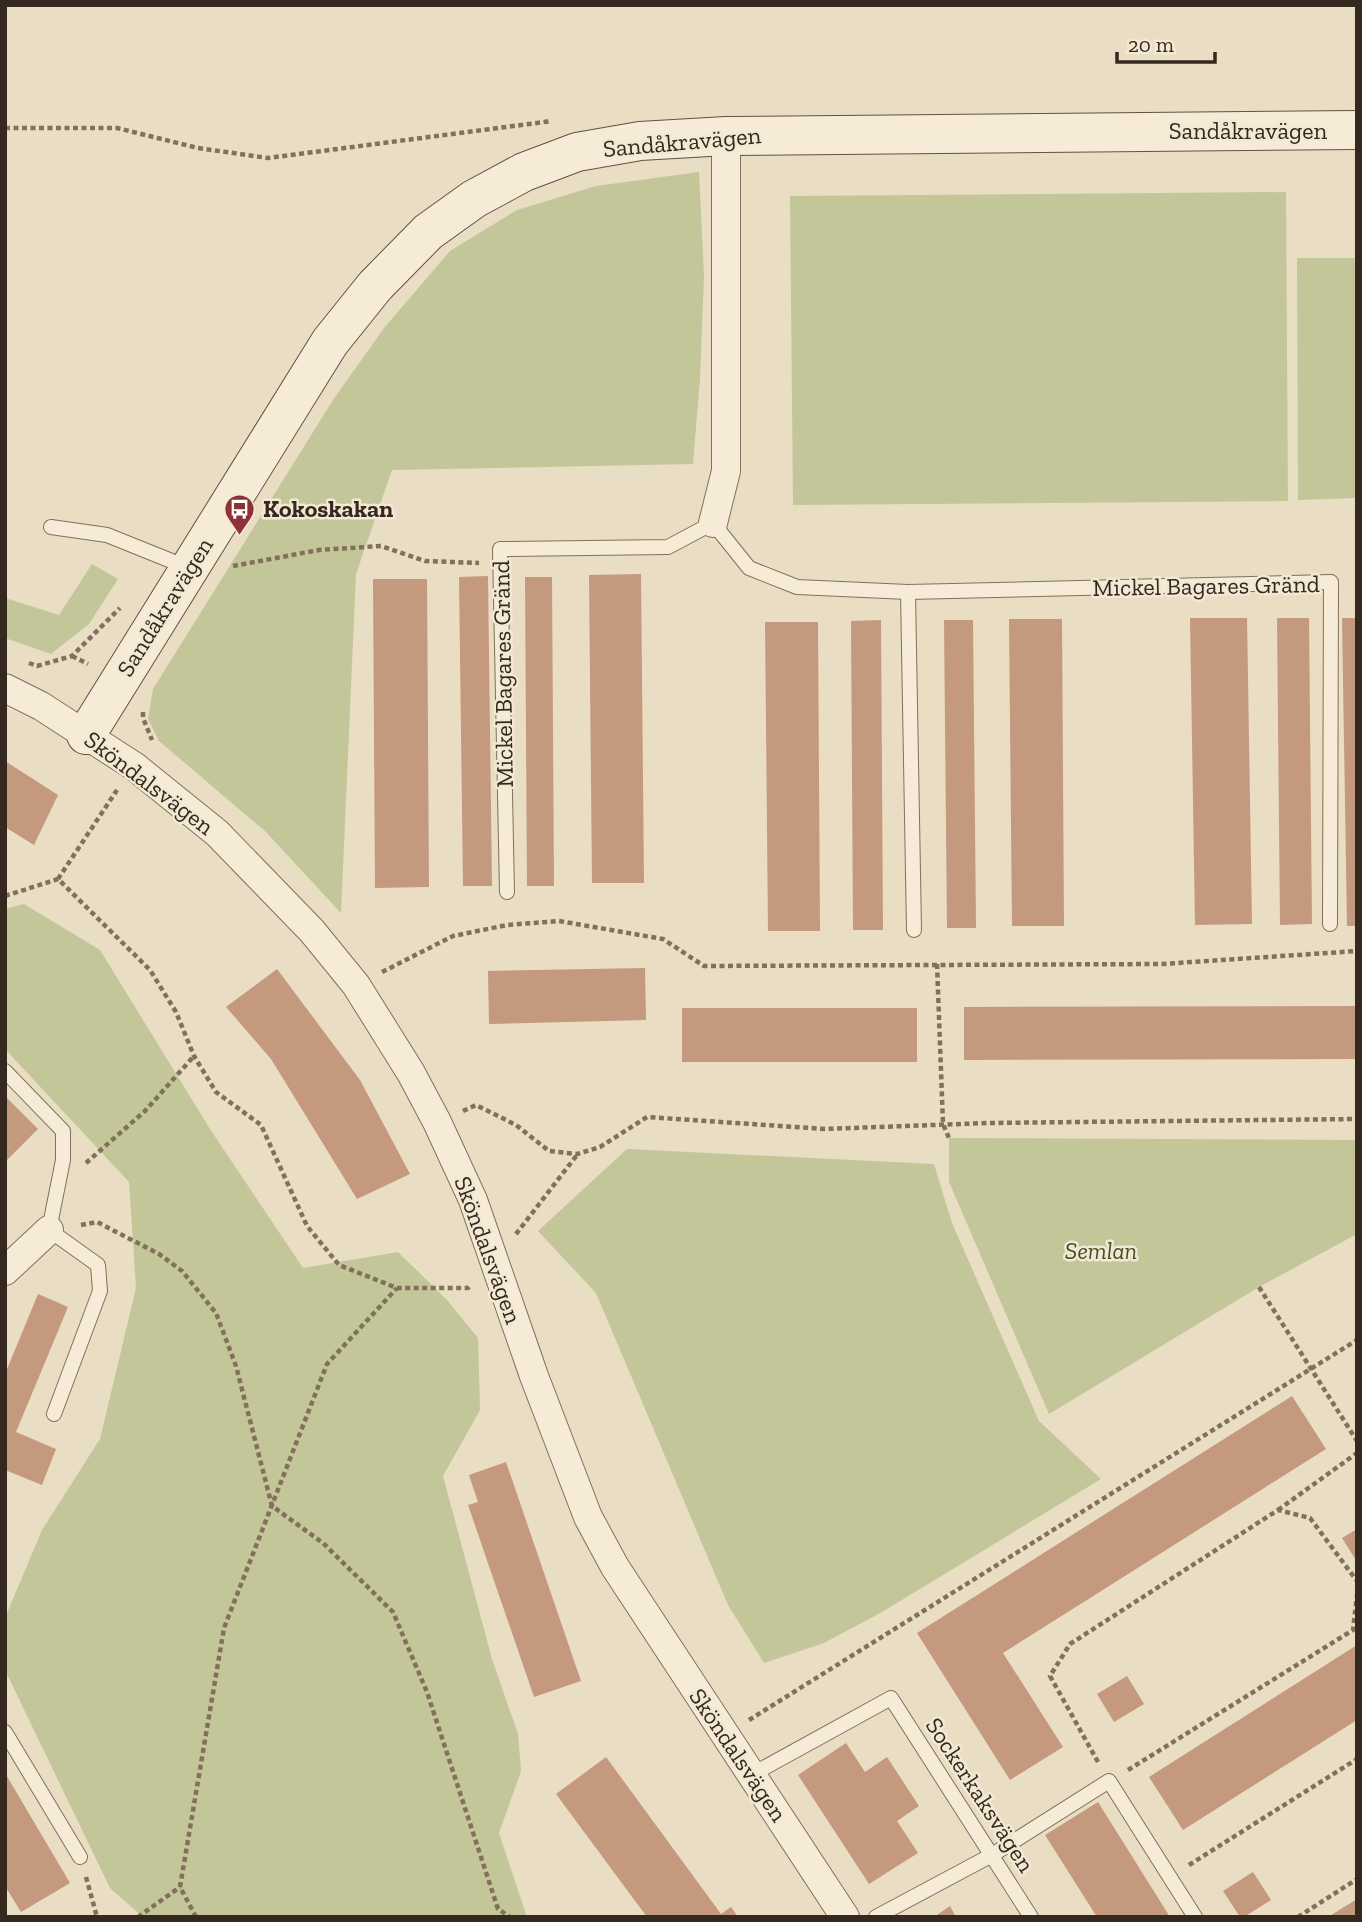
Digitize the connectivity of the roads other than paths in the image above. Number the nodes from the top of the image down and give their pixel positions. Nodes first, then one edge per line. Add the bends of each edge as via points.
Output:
1 (1357, 130) edge
2 (726, 136) junction
3 (713, 523) junction
4 (51, 527) dead end
5 (206, 568) junction
6 (908, 592) junction
7 (5, 688) edge
8 (86, 735) junction
9 (507, 892) dead end
10 (1330, 924) dead end
11 (914, 930) dead end
12 (5, 1070) edge
13 (49, 1230) junction
14 (5, 1271) edge
15 (54, 1414) dead end
16 (5, 1732) edge
17 (751, 1775) junction
18 (992, 1855) junction
19 (80, 1857) road end
20 (845, 1917) edge
21 (876, 1917) edge
22 (1031, 1917) edge
23 (1195, 1917) edge

1 - 2 street, Sandåkravägen
2 - 3 street via 726,471
2 - 5 street, Sandåkravägen via 640,141 576,152 524,172 474,199 428,232 375,286 330,342
3 - 6 lane, Mickel Bagares Gränd via 749,568 797,587
3 - 9 lane, Mickel Bagares Gränd via 668,547 500,549
4 - 5 lane via 107,535
5 - 8 street, Sandåkravägen
6 - 10 lane, Mickel Bagares Gränd via 1331,582
6 - 11 lane
7 - 8 street, Sköndalsvägen
8 - 17 street, Sköndalsvägen via 134,766 217,833 312,931 356,985 411,1073 473,1200 588,1517 615,1567
12 - 13 lane via 63,1131 63,1160
13 - 14 street
13 - 15 lane via 98,1265 100,1291
16 - 19 lane
17 - 18 lane, Sockerkaksvägen via 891,1698
17 - 20 street, Sköndalsvägen
18 - 21 lane
18 - 22 lane, Sockerkaksvägen
18 - 23 lane via 1110,1781

